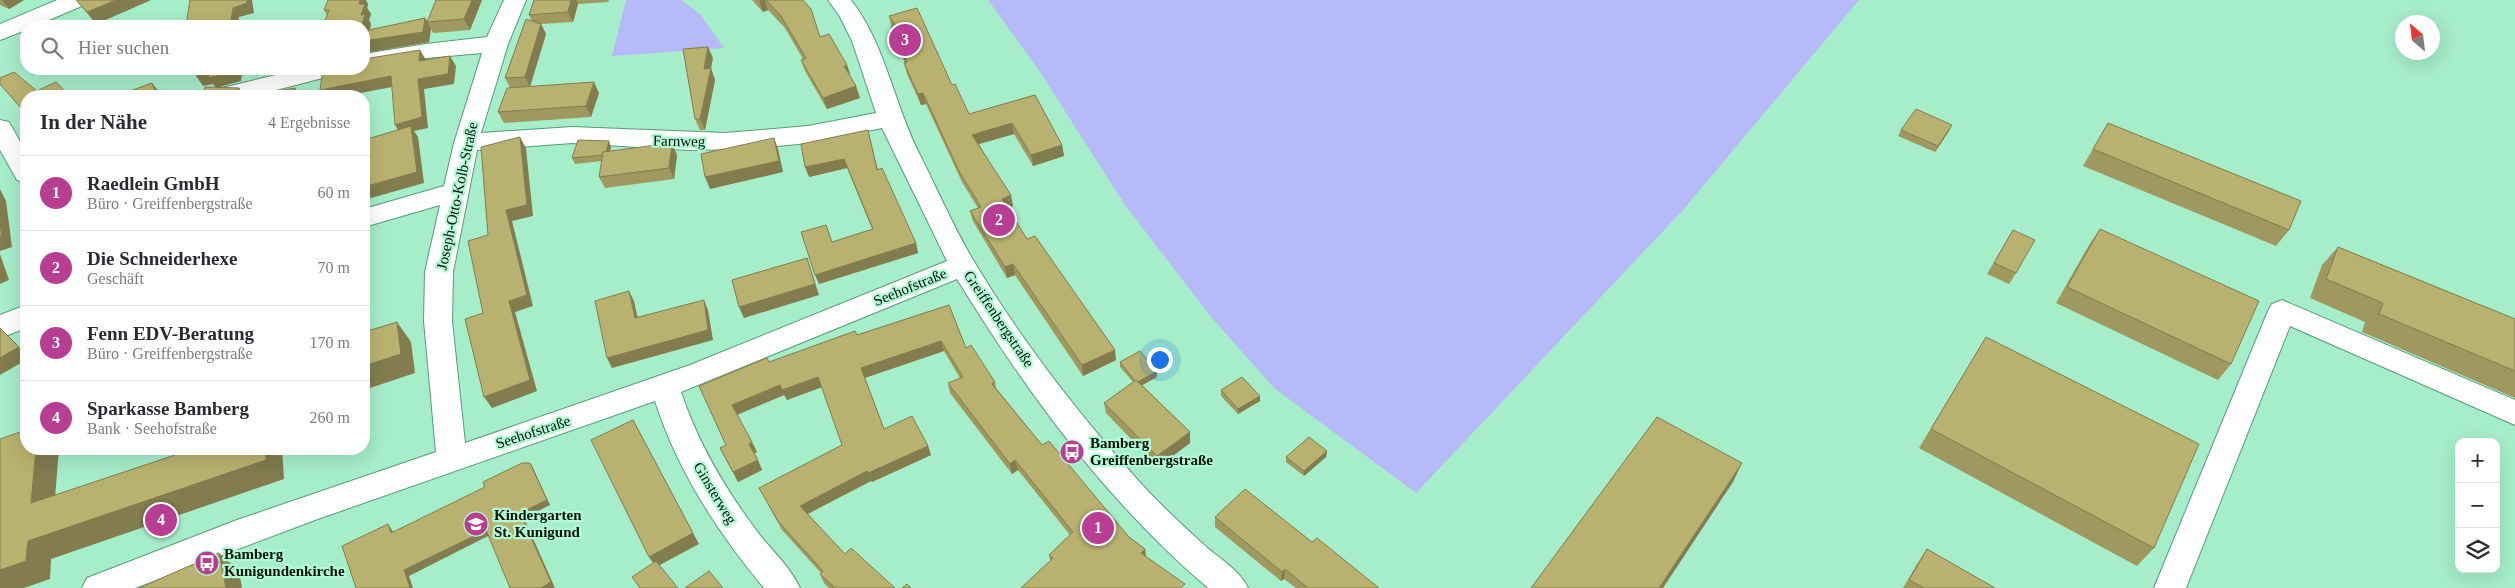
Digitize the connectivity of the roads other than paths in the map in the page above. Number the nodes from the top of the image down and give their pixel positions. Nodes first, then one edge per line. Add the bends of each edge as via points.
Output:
1 (76, 0) edge
2 (514, 0) edge
3 (839, 0) edge
4 (30, 20) edge
5 (20, 24) edge
6 (0, 33) edge
7 (496, 44) junction
8 (370, 61) edge
9 (306, 75) edge
10 (247, 90) edge
11 (890, 118) junction
12 (0, 128) edge
13 (466, 143) junction
14 (20, 160) edge
15 (454, 192) junction
16 (370, 216) edge
17 (963, 266) junction
18 (20, 319) edge
19 (0, 327) edge
20 (665, 386) junction
21 (2515, 413) edge
22 (452, 458) junction
23 (98, 588) edge
24 (784, 588) edge
25 (1232, 588) edge
26 (2170, 588) edge

1 - 4 street
2 - 7 street, Joseph-Otto-Kolb-Straße
3 - 11 street, Greiffenbergstraße via 861,32
5 - 6 street
7 - 8 street
7 - 13 street, Joseph-Otto-Kolb-Straße
9 - 10 street
11 - 13 street, Farnweg via 769,139 690,142 573,135
11 - 17 street, Greiffenbergstraße
12 - 14 street
13 - 15 street, Joseph-Otto-Kolb-Straße
15 - 16 street
15 - 22 street, Joseph-Otto-Kolb-Straße via 439,272 438,321
17 - 20 street, Seehofstraße
17 - 25 street, Greiffenbergstraße via 1085,440 1159,523
18 - 19 street
20 - 22 street, Seehofstraße
20 - 24 street, Ginsterweg via 673,416 716,499 755,555
21 - 26 street via 2282,311
22 - 23 street, Seehofstraße via 208,544

